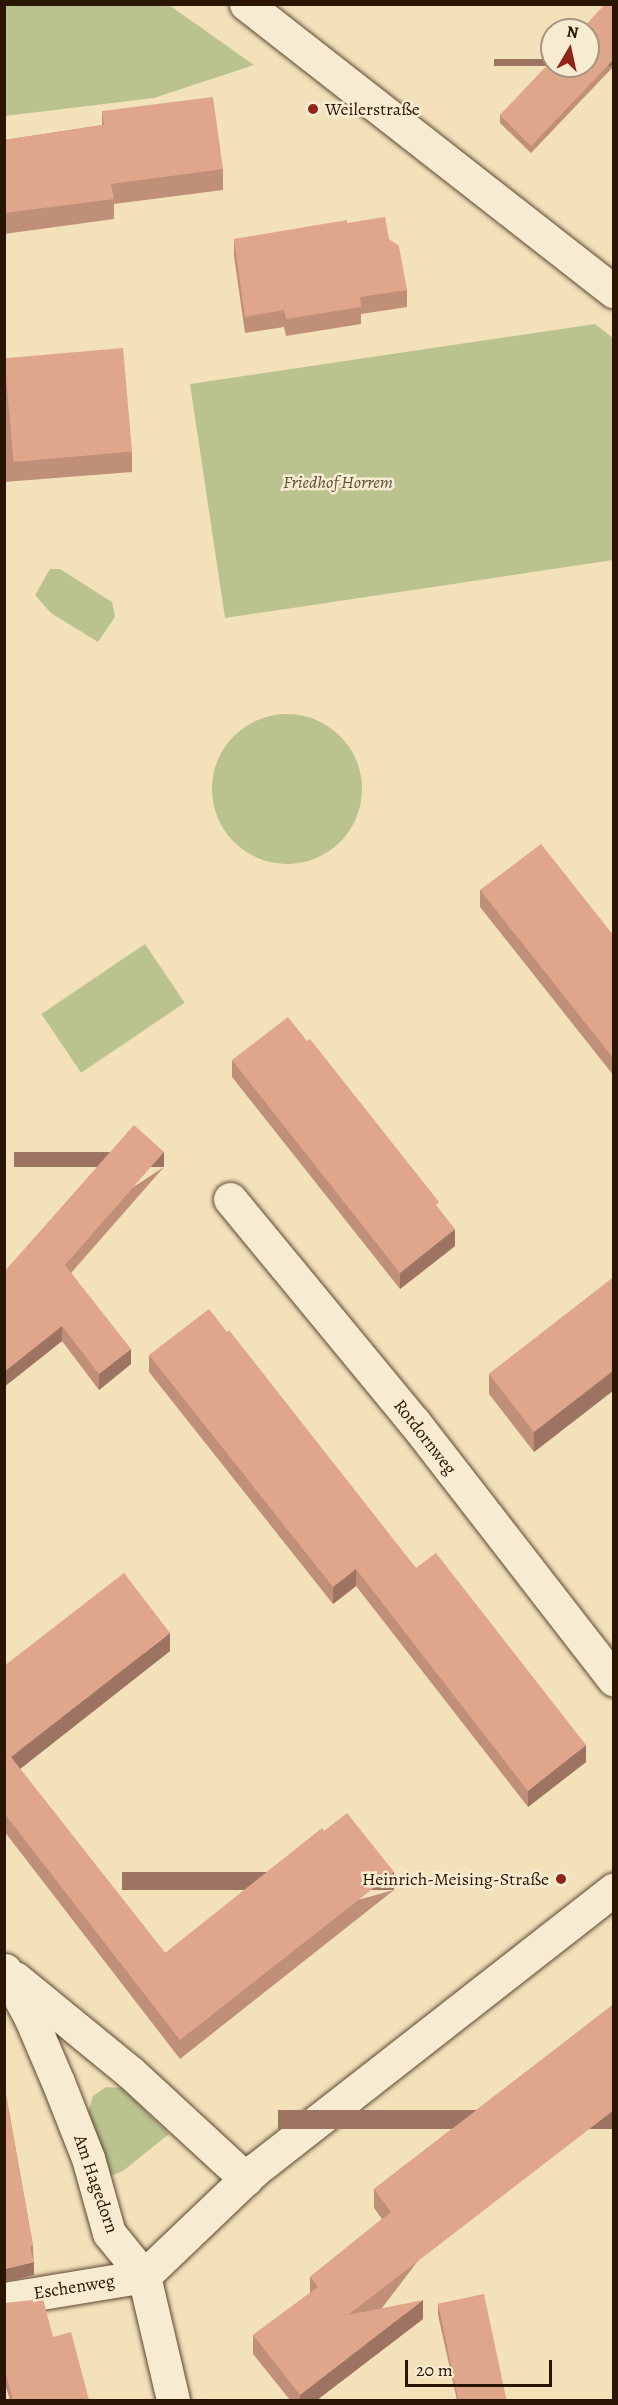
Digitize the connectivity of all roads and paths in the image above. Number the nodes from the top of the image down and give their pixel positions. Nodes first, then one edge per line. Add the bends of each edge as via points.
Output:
1 (246, 4) edge
2 (614, 292) edge
3 (230, 1199) dead end
4 (614, 1680) edge
5 (614, 1889) edge
6 (5, 1970) edge
7 (246, 2179) junction
8 (144, 2276) junction
9 (4, 2299) edge
10 (173, 2400) edge

1 - 2 street
3 - 4 street, Rotdornweg via 414,1422
5 - 7 street
6 - 7 street, Am Hagedorn via 130,2072
6 - 8 street, Am Hagedorn via 58,2082 88,2158 109,2233
7 - 8 street
8 - 9 street, Eschenweg
8 - 10 street, Am Hagedorn

